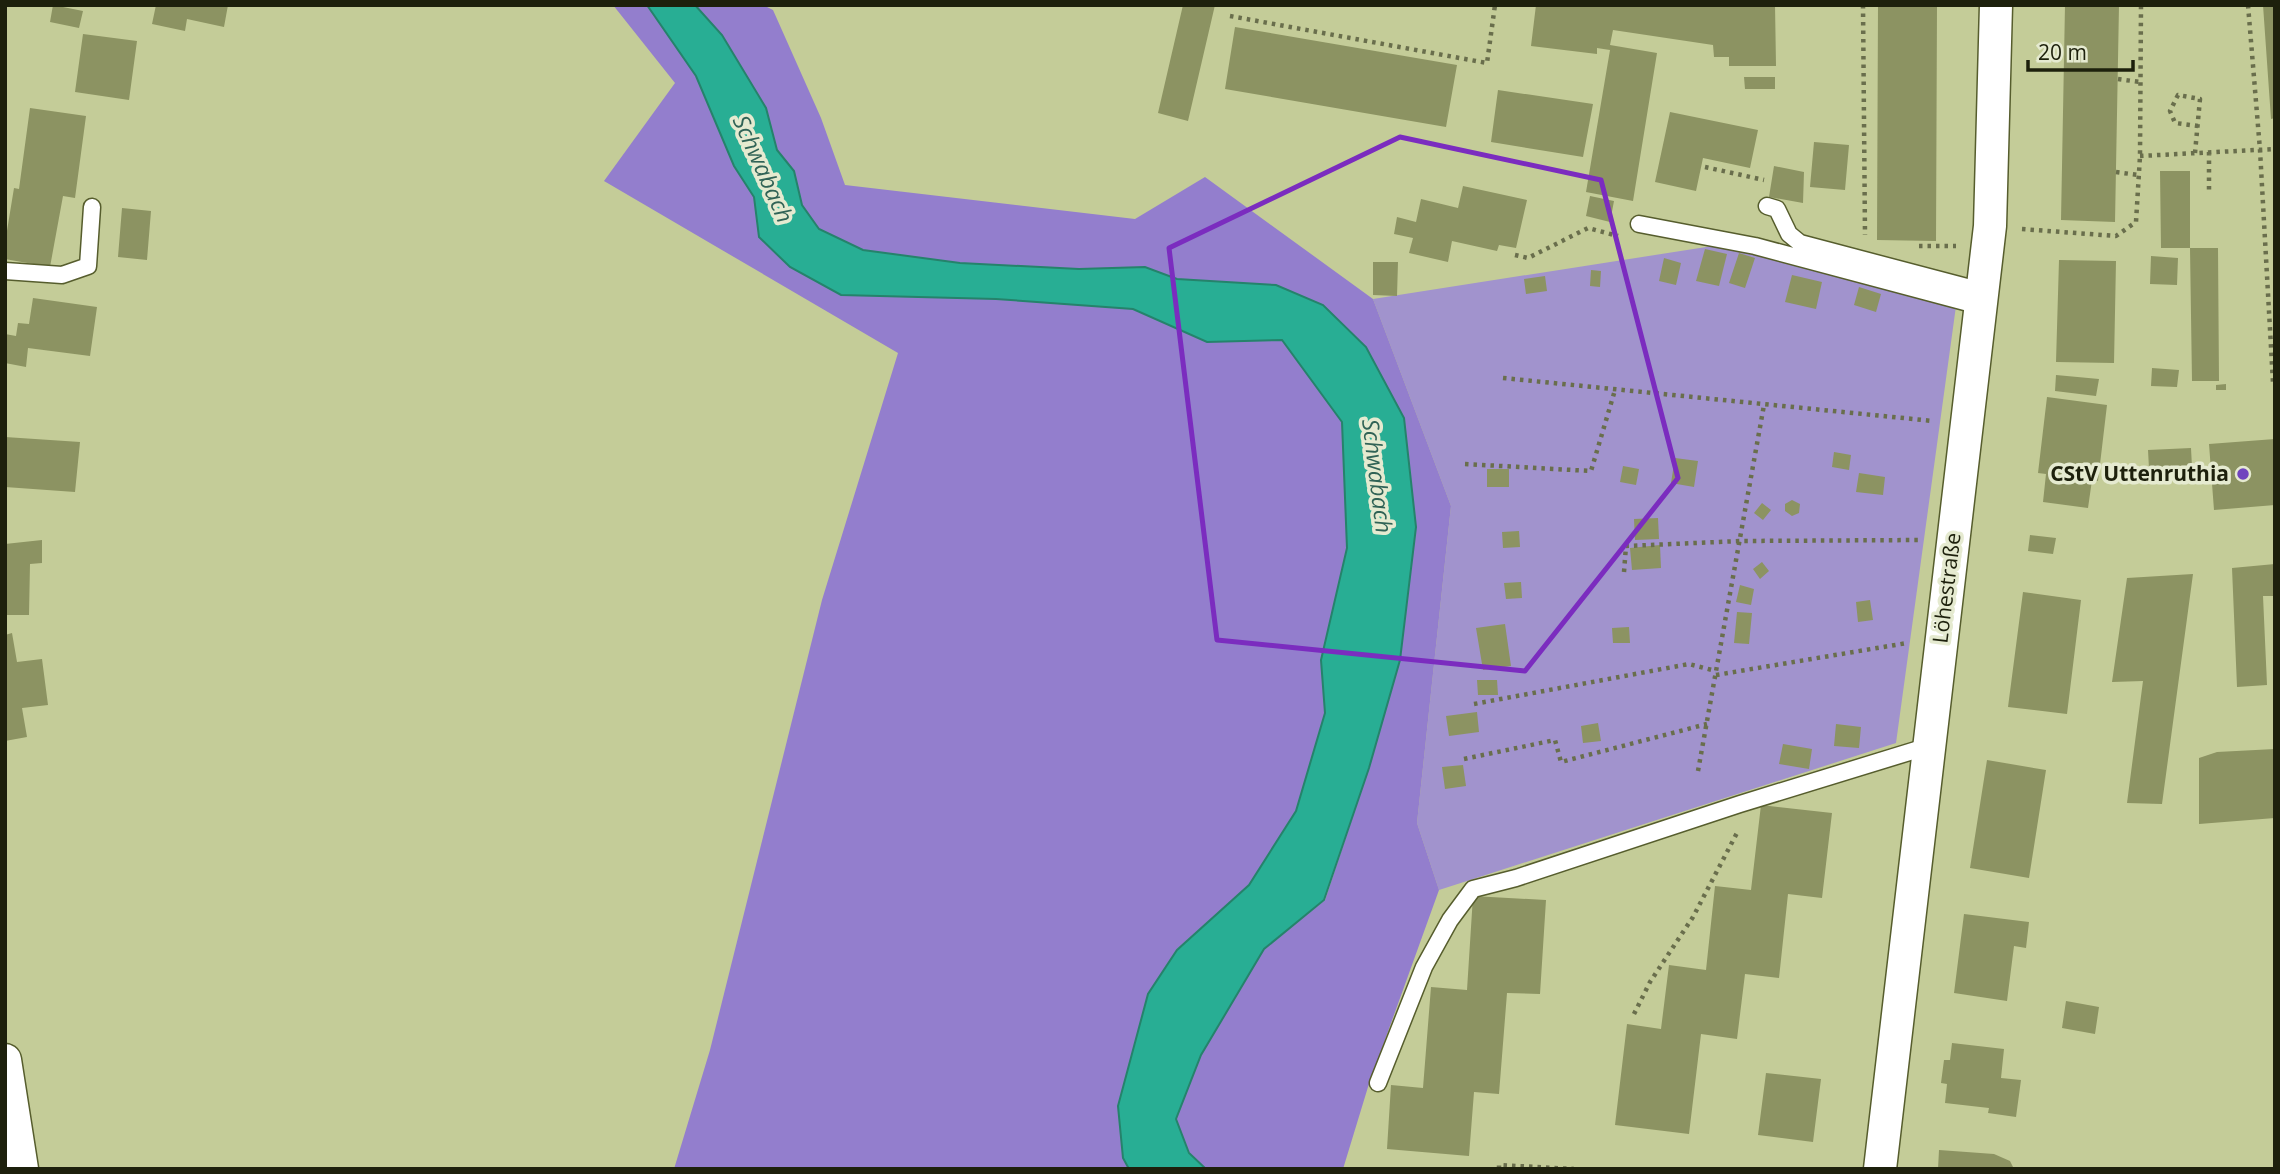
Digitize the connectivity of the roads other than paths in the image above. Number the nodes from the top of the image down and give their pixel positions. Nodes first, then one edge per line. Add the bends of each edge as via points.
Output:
1 (1996, 5) edge
2 (1767, 206) road end
3 (92, 208) dead end
4 (1639, 224) road end
5 (5, 271) edge
6 (1981, 299) junction
7 (1929, 746) junction
8 (5, 1060) edge
9 (1378, 1083) dead end
10 (22, 1169) edge
11 (1880, 1169) edge

1 - 6 street, Löhestraße via 1989,236
2 - 6 lane via 1777,209 1789,234 1800,243
3 - 5 lane via 88,266 62,275
4 - 6 lane
6 - 7 street, Löhestraße
7 - 9 lane via 1473,890 1424,967
7 - 11 street, Löhestraße
8 - 10 street

